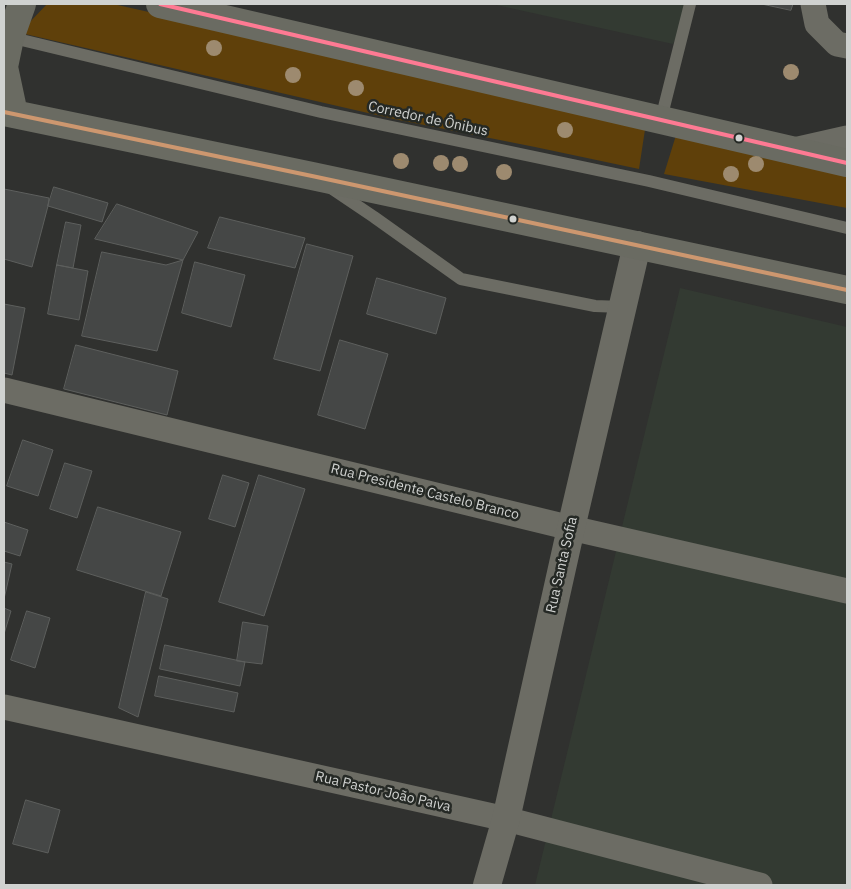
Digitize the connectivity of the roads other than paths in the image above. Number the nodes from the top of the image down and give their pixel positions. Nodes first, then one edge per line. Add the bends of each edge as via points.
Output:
1 (22, 4) edge
2 (160, 4) edge
3 (690, 4) edge
4 (813, 4) edge
5 (7, 37) edge
6 (842, 45) edge
7 (9, 113) edge
8 (661, 119) junction
9 (847, 138) edge
10 (794, 150) junction
11 (847, 163) edge
12 (312, 176) junction
13 (847, 228) edge
14 (637, 245) junction
15 (847, 290) edge
16 (622, 307) junction
17 (4, 390) edge
18 (571, 528) junction
19 (847, 591) edge
20 (4, 707) edge
21 (506, 819) junction
22 (487, 885) edge
23 (760, 885) edge

1 - 5 highway
2 - 8 highway
3 - 8 lane
4 - 6 street via 818,24
5 - 7 highway via 4,67
5 - 13 lane, Corredor de Ônibus via 321,112 649,181
7 - 12 highway
8 - 10 highway
9 - 10 street
10 - 11 highway
12 - 14 highway
12 - 16 lane via 462,279 595,306
14 - 15 highway
14 - 16 street, Rua Santa Sofia
16 - 18 street, Rua Santa Sofia
17 - 18 street, Rua Presidente Castelo Branco
18 - 19 street, Rua Presidente Castelo Branco
18 - 21 street, Rua Santa Sofia
20 - 21 street, Rua Pastor João Paiva
21 - 22 street, Rua Santa Sofia
21 - 23 street, Rua Pastor João Paiva

